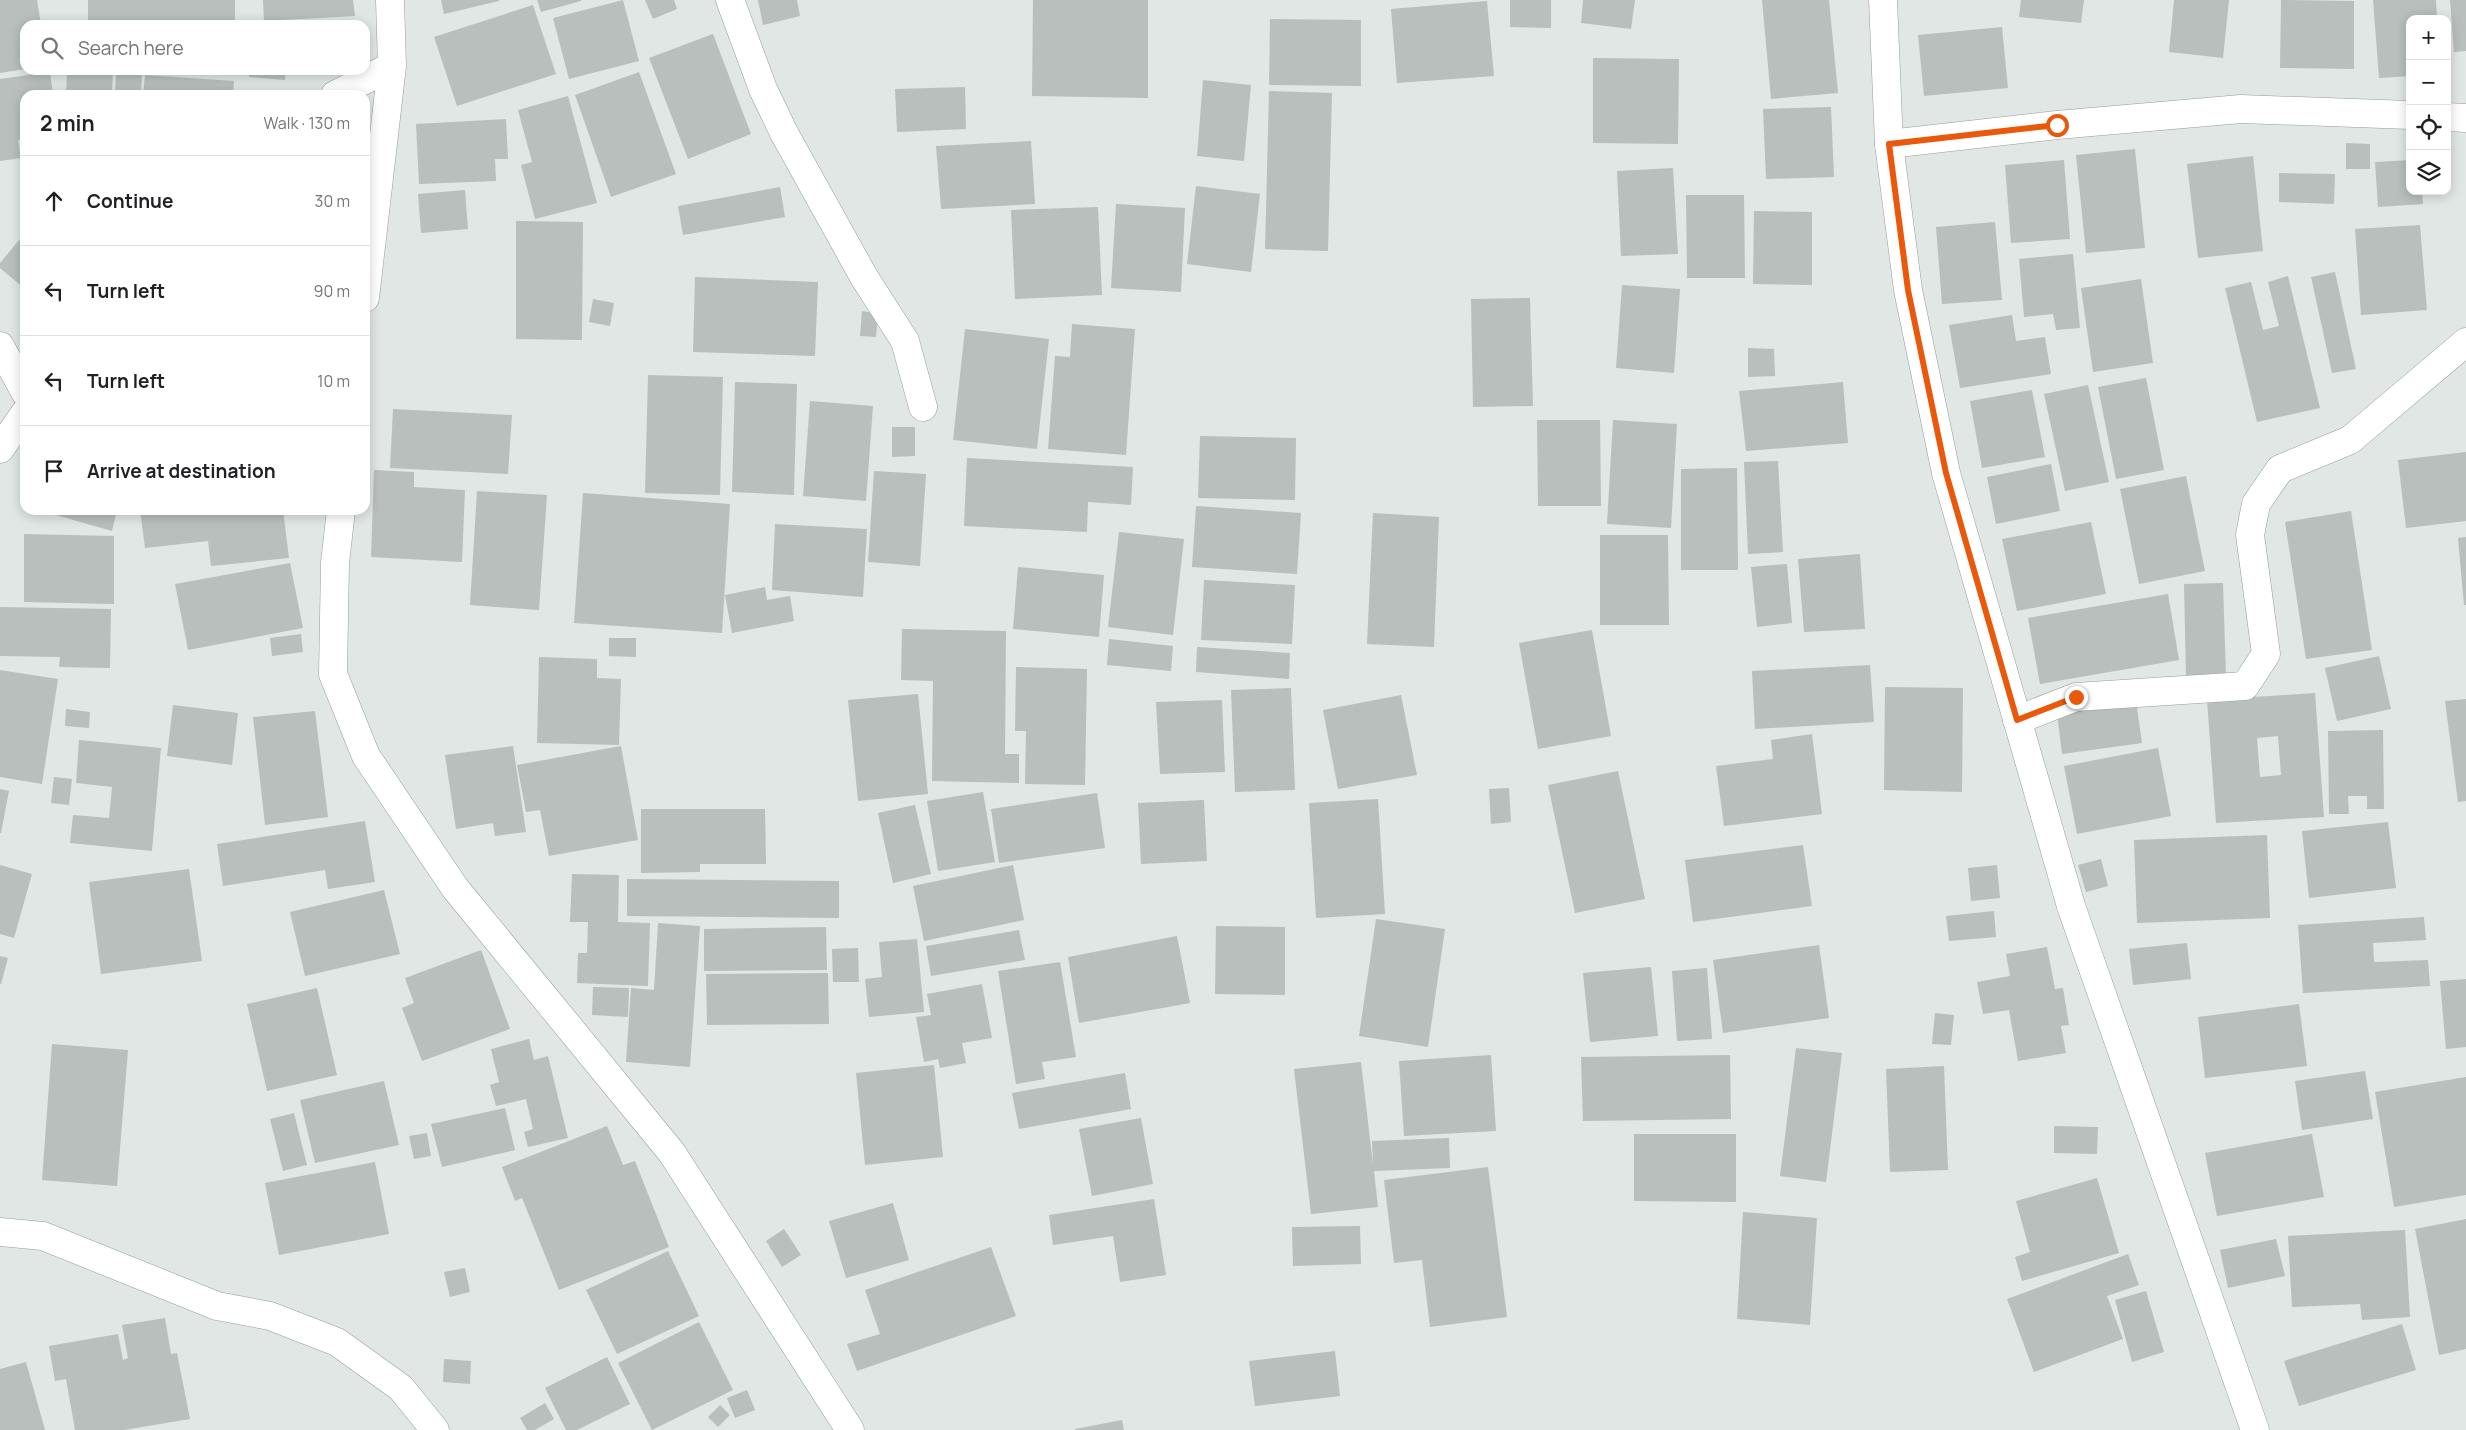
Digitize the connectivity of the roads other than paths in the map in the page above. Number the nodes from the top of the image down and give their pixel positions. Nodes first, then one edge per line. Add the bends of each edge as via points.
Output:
1 (390, 0) edge
2 (730, 0) edge
3 (1882, 0) edge
4 (392, 66) junction
5 (345, 90) edge
6 (2406, 116) edge
7 (2451, 117) edge
8 (2466, 118) edge
9 (1889, 144) junction
10 (370, 255) edge
11 (2466, 342) edge
12 (0, 346) edge
13 (20, 383) edge
14 (923, 407) dead end
15 (20, 419) edge
16 (0, 449) edge
17 (340, 515) edge
18 (2017, 720) junction
19 (0, 1232) edge
20 (435, 1430) edge
21 (850, 1430) edge
22 (2255, 1430) edge

1 - 4 street
2 - 14 street via 763,89 784,133 864,277 905,341
3 - 9 street
4 - 5 street
4 - 10 street
6 - 9 street via 2241,108
7 - 8 street
9 - 18 street via 1908,290 1946,473
11 - 18 street via 2350,440 2280,469 2256,504 2250,535 2266,654 2245,686 2076,697
12 - 13 street
15 - 16 street
17 - 21 street via 335,563 333,674 366,756 455,888 672,1153
18 - 22 street via 2071,906
19 - 20 street via 42,1236 217,1306 270,1316 337,1342 400,1388

